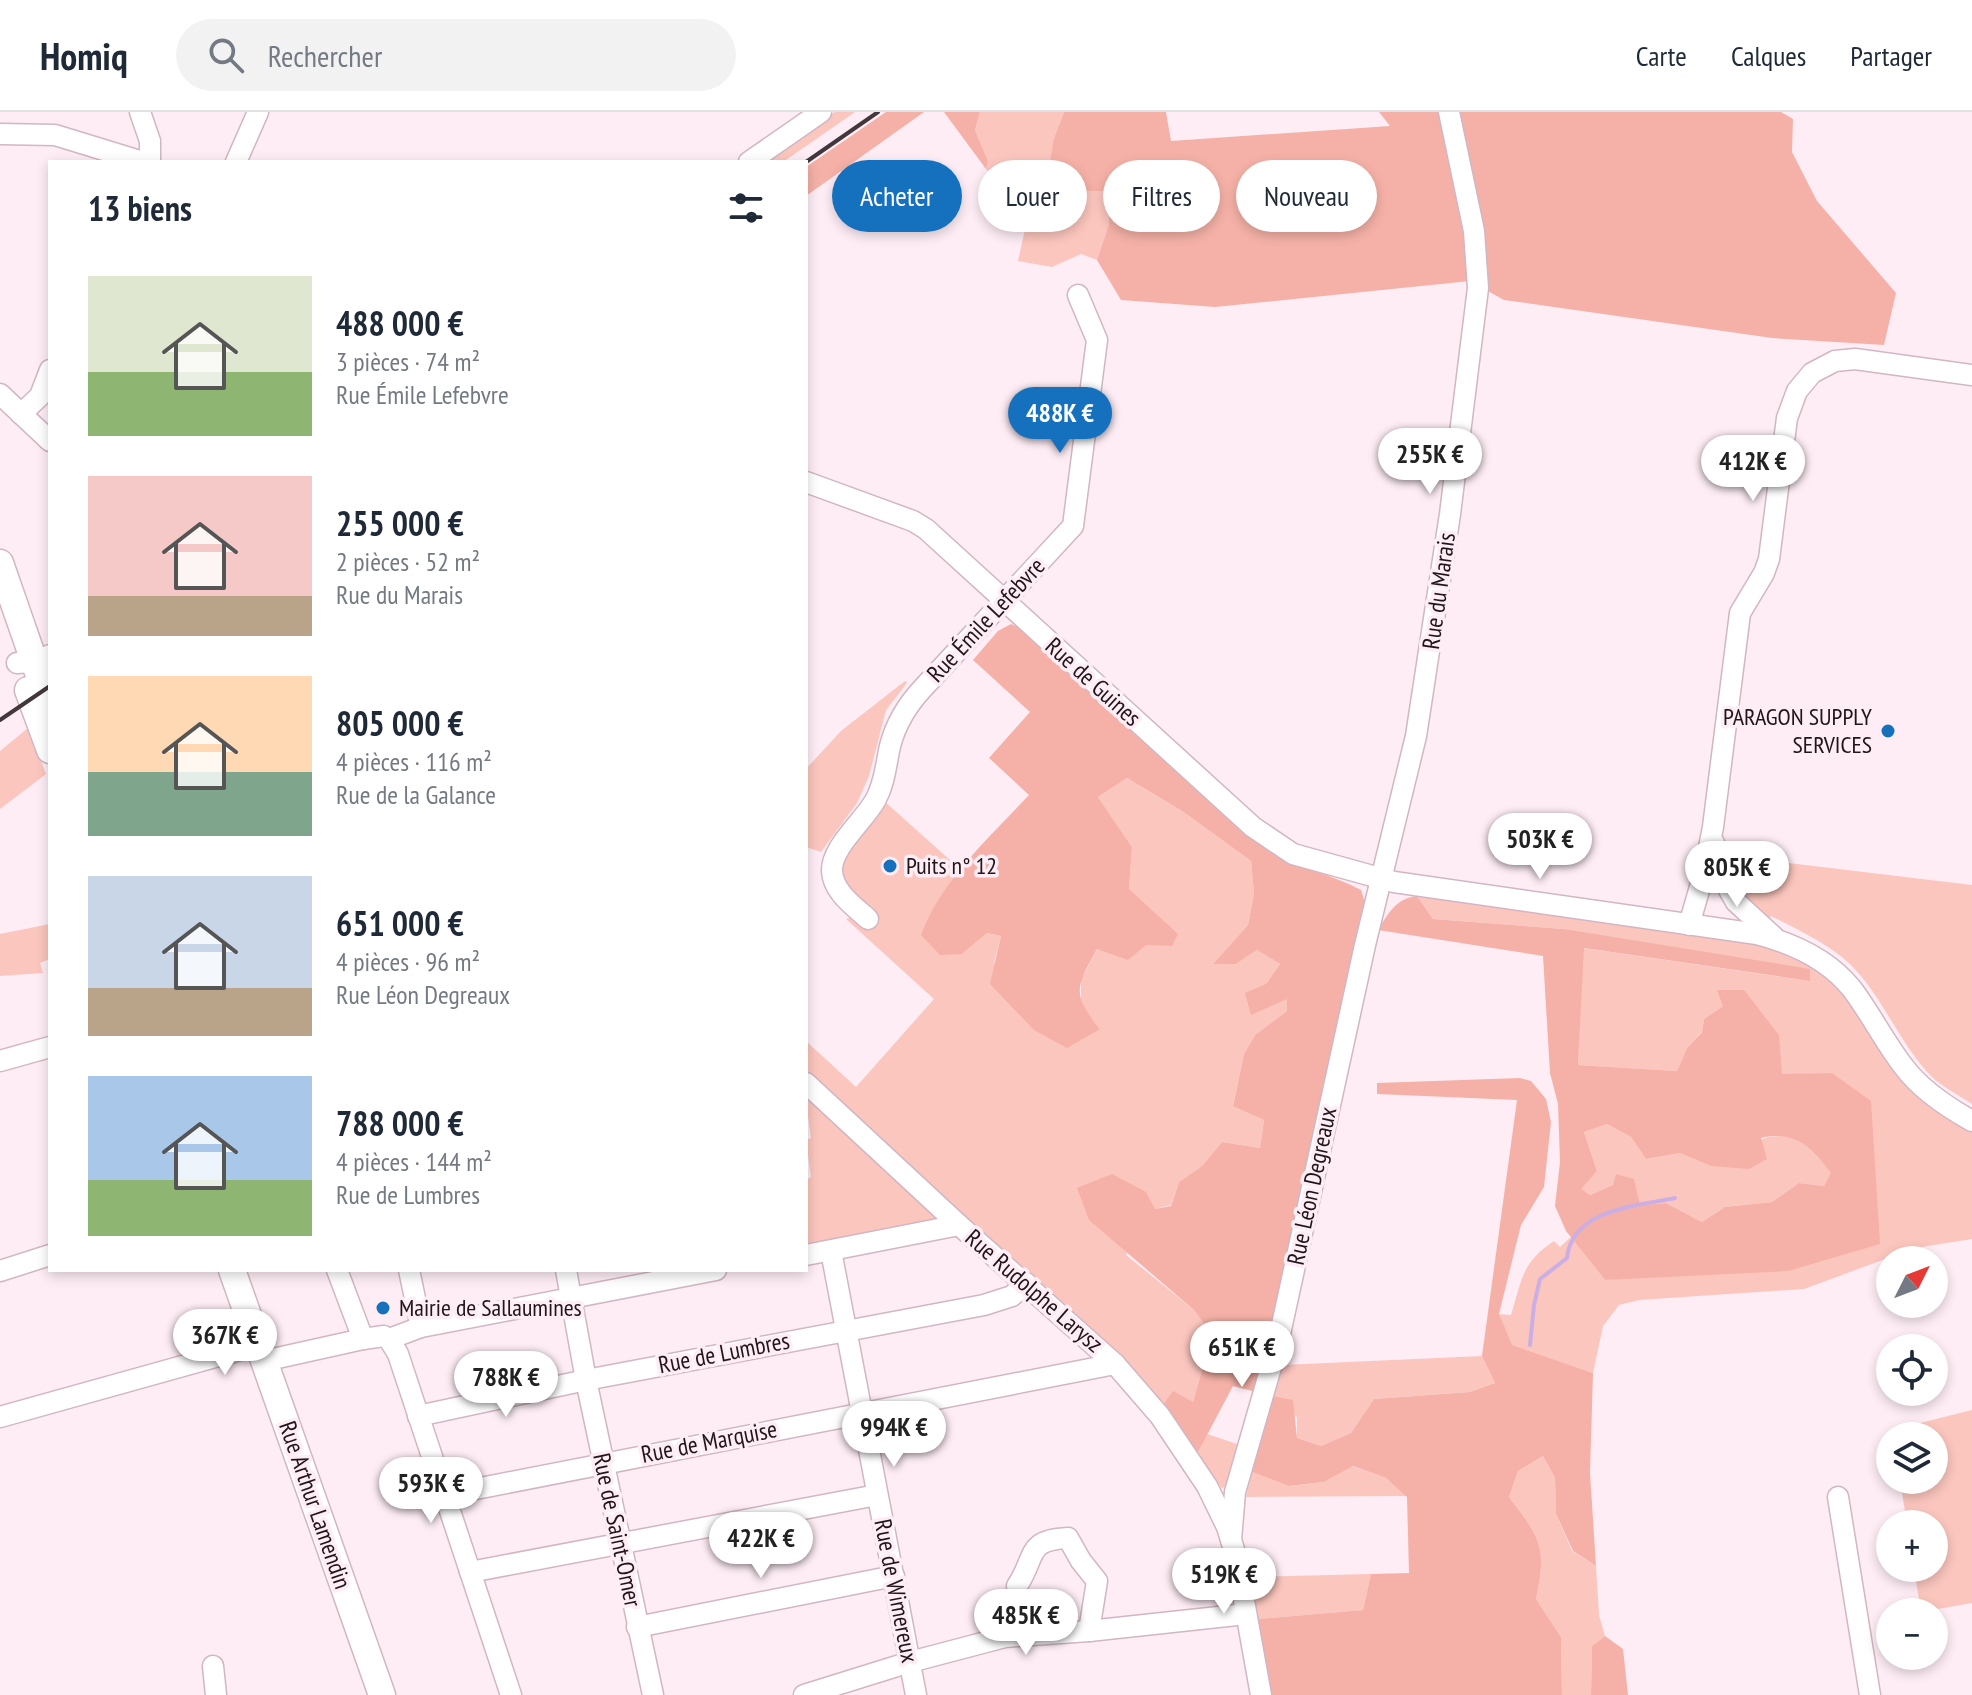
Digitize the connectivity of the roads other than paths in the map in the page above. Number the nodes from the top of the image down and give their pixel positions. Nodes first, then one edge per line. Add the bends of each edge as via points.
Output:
1 (140, 112) edge
2 (258, 112) edge
3 (821, 112) edge
4 (1449, 112) edge
5 (0, 134) edge
6 (118, 158) edge
7 (150, 160) edge
8 (237, 160) edge
9 (752, 160) edge
10 (1078, 295) dead end
11 (48, 375) edge
12 (1972, 375) edge
13 (0, 394) edge
14 (21, 414) junction
15 (48, 439) edge
16 (808, 483) edge
17 (0, 563) edge
18 (1005, 600) junction
19 (0, 612) edge
20 (23, 661) edge
21 (48, 704) edge
22 (48, 743) edge
23 (1712, 835) junction
24 (1381, 878) junction
25 (868, 919) dead end
26 (1689, 925) junction
27 (1776, 939) junction
28 (48, 1048) edge
29 (0, 1061) edge
30 (808, 1085) edge
31 (1972, 1121) edge
32 (959, 1225) junction
33 (831, 1251) junction
34 (808, 1255) edge
35 (48, 1256) edge
36 (0, 1271) edge
37 (233, 1272) edge
38 (249, 1272) edge
39 (338, 1272) edge
40 (409, 1272) edge
41 (566, 1272) edge
42 (705, 1272) edge
43 (1026, 1283) junction
44 (571, 1297) junction
45 (421, 1327) junction
46 (847, 1329) junction
47 (363, 1339) junction
48 (389, 1339) junction
49 (268, 1354) junction
50 (1115, 1364) junction
51 (586, 1380) junction
52 (860, 1412) junction
53 (418, 1416) junction
54 (0, 1417) edge
55 (604, 1463) junction
56 (1235, 1492) junction
57 (445, 1495) junction
58 (877, 1495) junction
59 (1838, 1497) dead end
60 (1216, 1503) junction
61 (1229, 1534) junction
62 (620, 1542) junction
63 (470, 1572) junction
64 (894, 1576) junction
65 (1017, 1586) dead end
66 (1246, 1614) junction
67 (637, 1627) junction
68 (1089, 1631) junction
69 (910, 1662) junction
70 (213, 1666) dead end
71 (216, 1695) edge
72 (382, 1695) edge
73 (398, 1695) edge
74 (511, 1695) edge
75 (653, 1695) edge
76 (804, 1695) edge
77 (916, 1695) edge
78 (1261, 1695) edge
79 (1870, 1695) edge

1 - 7 street
2 - 8 street
3 - 9 street
4 - 24 street, Rue du Marais via 1474,231 1477,300 1428,667
5 - 6 street via 55,135
10 - 18 street, Rue Émile Lefebvre via 1097,340 1073,526
11 - 14 street via 40,396
12 - 23 street via 1855,359 1835,361 1812,373 1797,391 1787,418 1769,559 1740,613
13 - 14 street
14 - 15 street
16 - 18 street, Rue de Guines via 913,521
17 - 20 main road
18 - 24 street, Rue de Guines via 1274,844 1312,861
18 - 25 street, Rue Émile Lefebvre via 907,705 876,800 833,862 834,882
19 - 20 main road
20 - 21 main road
20 - 22 main road
23 - 26 street
23 - 27 street via 1728,890
24 - 26 street, Rue de Guines
24 - 56 street, Rue Léon Degreaux via 1278,1343
26 - 27 street, Rue de Guines
27 - 31 street via 1835,971 1903,1067
28 - 29 street
30 - 32 street, Rue Rudolphe Larysz
32 - 33 street
32 - 43 street, Rue Rudolphe Larysz
33 - 34 street
33 - 46 street, Rue de Wimereux
35 - 36 street
37 - 49 main road, Rue Arthur Lamendin
38 - 49 main road, Rue Arthur Lamendin
39 - 47 street
40 - 45 street
41 - 44 street, Rue de Saint-Omer
42 - 44 street
43 - 46 street, Rue de Lumbres via 1012,1296 984,1305
43 - 50 street, Rue Rudolphe Larysz
44 - 45 street
44 - 51 street, Rue de Saint-Omer
45 - 48 street
46 - 51 street, Rue de Lumbres
46 - 52 street, Rue de Wimereux
47 - 48 street
47 - 49 street
48 - 53 street
49 - 54 street via 181,1365
49 - 72 main road, Rue Arthur Lamendin
49 - 73 main road, Rue Arthur Lamendin
50 - 52 street, Rue de Marquise
50 - 60 street, Rue Rudolphe Larysz via 1160,1416
51 - 53 street, Rue de Lumbres
51 - 55 street, Rue de Saint-Omer
52 - 55 street, Rue de Marquise
52 - 58 street, Rue de Wimereux
53 - 57 street
55 - 57 street, Rue de Marquise
55 - 62 street, Rue de Saint-Omer
56 - 60 street
56 - 61 street, Rue Léon Degreaux
57 - 63 street
58 - 62 street
58 - 64 street, Rue de Wimereux
59 - 79 street
60 - 61 street, Rue Rudolphe Larysz
61 - 66 street, Rue Léon Degreaux
62 - 63 street
62 - 67 street, Rue de Saint-Omer
63 - 74 street
64 - 67 street
64 - 69 street, Rue de Wimereux
65 - 68 street via 1033,1549 1046,1539 1068,1538 1097,1581
66 - 68 street
66 - 78 street, Rue Léon Degreaux
67 - 75 street, Rue de Saint-Omer
68 - 69 street via 1005,1637
69 - 76 street
69 - 77 street, Rue de Wimereux
70 - 71 street

